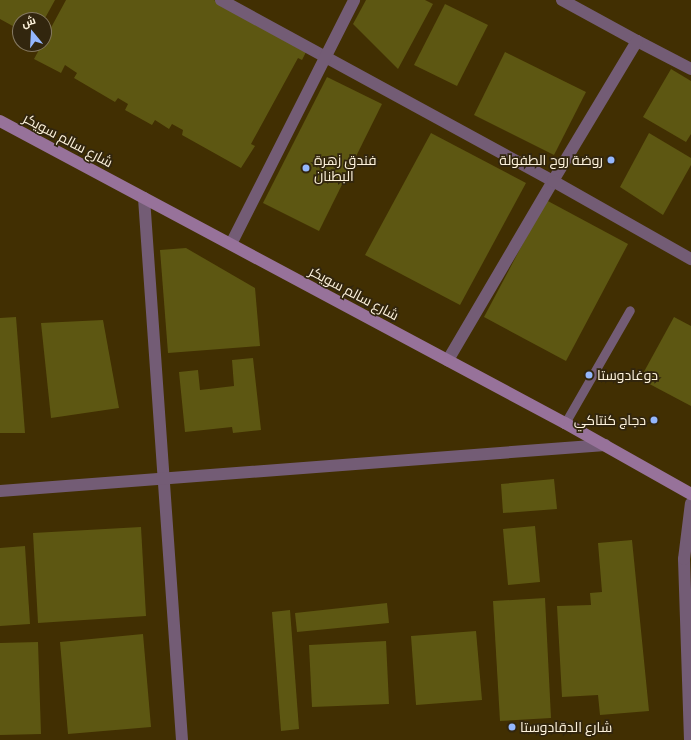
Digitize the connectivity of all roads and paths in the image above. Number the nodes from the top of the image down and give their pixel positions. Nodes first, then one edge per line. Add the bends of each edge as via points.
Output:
1 (221, 0) edge
2 (354, 0) edge
3 (562, 0) edge
4 (637, 41) junction
5 (324, 55) junction
6 (691, 69) edge
7 (0, 121) edge
8 (553, 182) junction
9 (144, 198) junction
10 (231, 244) junction
11 (691, 259) edge
12 (630, 310) dead end
13 (448, 360) junction
14 (565, 423) junction
15 (605, 445) junction
16 (166, 479) junction
17 (0, 491) edge
18 (691, 494) edge
19 (691, 503) edge
20 (688, 587) edge
21 (182, 740) edge
22 (690, 740) edge

1 - 5 street
2 - 5 street
3 - 4 street
4 - 6 street
4 - 8 street
5 - 8 street
5 - 10 street
7 - 9 street, شارع سالم سويكر
8 - 11 street
8 - 13 street
9 - 10 street, شارع سالم سويكر
9 - 16 street
10 - 13 street, شارع سالم سويكر
12 - 14 lane
13 - 14 street, شارع سالم سويكر
14 - 15 street, شارع سالم سويكر
15 - 16 street
15 - 18 street, شارع سالم سويكر
16 - 17 street
16 - 21 street
19 - 20 street via 684,542
20 - 22 street

